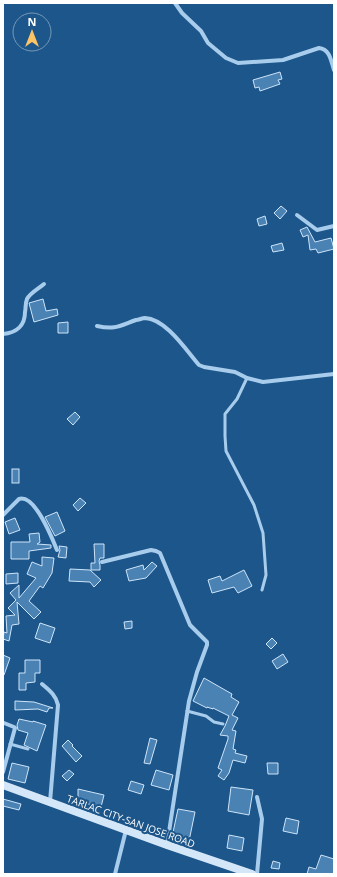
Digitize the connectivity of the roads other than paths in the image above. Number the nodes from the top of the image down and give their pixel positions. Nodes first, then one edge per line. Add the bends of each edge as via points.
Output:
1 (175, 3) edge
2 (334, 70) edge
3 (297, 215) dead end
4 (334, 226) edge
5 (44, 284) dead end
6 (97, 326) dead end
7 (3, 334) edge
8 (334, 374) edge
9 (247, 378) junction
10 (3, 515) edge
11 (57, 550) dead end
12 (102, 562) dead end
13 (262, 590) dead end
14 (42, 684) dead end
15 (187, 710) junction
16 (4, 723) edge
17 (223, 724) dead end
18 (10, 744) junction
19 (28, 748) dead end
20 (3, 772) edge
21 (3, 785) edge
22 (257, 797) dead end
23 (50, 802) junction
24 (126, 830) junction
25 (167, 845) junction
26 (115, 874) edge
27 (252, 874) edge
28 (257, 874) edge

1 - 2 street via 216,51 238,63 283,60 324,48
3 - 4 street via 317,230
5 - 7 street via 27,300 24,320 17,331
6 - 9 street via 117,328 145,318 154,321 166,328 198,365 235,372
8 - 9 street via 263,382
9 - 13 lane via 237,399 225,414 226,451 254,505 263,533 266,575
10 - 11 street via 19,499 26,499 40,513
12 - 15 street via 151,550 160,553 190,625 207,642
14 - 23 street via 53,693 58,705
15 - 17 lane
15 - 25 street
16 - 18 street via 15,728
18 - 19 lane
18 - 20 street
21 - 23 main road, TARLAC CITY-SAN JOSE ROAD
22 - 28 street via 262,819
23 - 24 main road, TARLAC CITY-SAN JOSE ROAD
24 - 25 main road, TARLAC CITY-SAN JOSE ROAD
24 - 26 street
25 - 27 main road, TARLAC CITY-SAN JOSE ROAD

